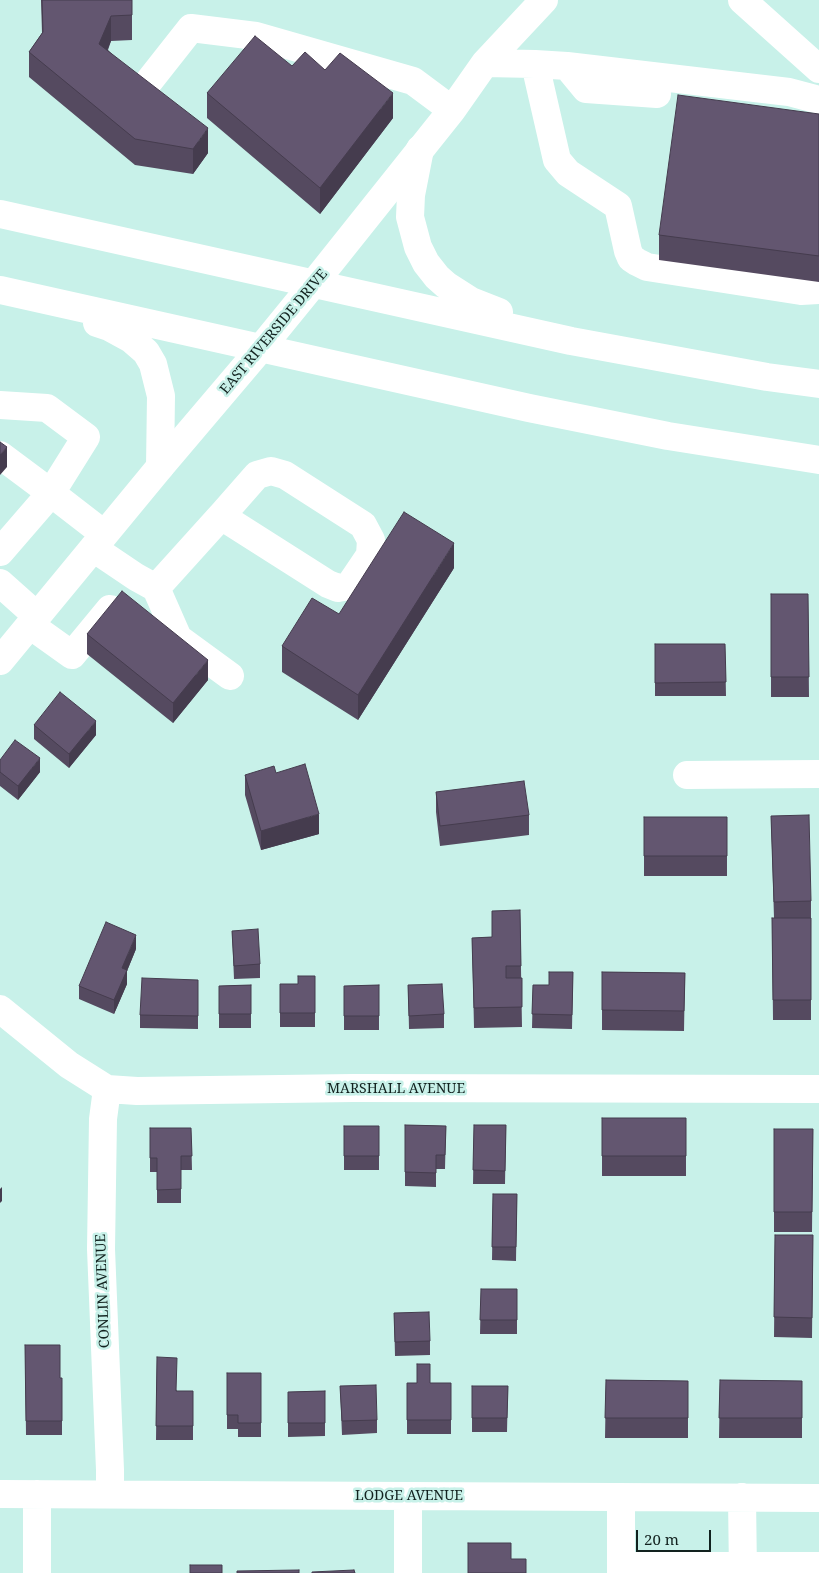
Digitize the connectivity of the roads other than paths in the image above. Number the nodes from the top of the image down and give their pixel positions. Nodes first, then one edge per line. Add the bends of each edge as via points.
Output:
1 (544, 0) edge
2 (742, 0) edge
3 (486, 63) junction
4 (535, 64) junction
5 (567, 66) junction
6 (819, 69) edge
7 (150, 80) dead end
8 (789, 92) junction
9 (819, 100) edge
10 (452, 110) junction
11 (420, 149) junction
12 (0, 214) edge
13 (314, 284) junction
14 (2, 290) edge
15 (819, 290) edge
16 (570, 340) junction
17 (261, 348) junction
18 (819, 384) edge
19 (0, 405) edge
20 (0, 455) edge
21 (819, 460) edge
22 (160, 467) junction
23 (50, 493) junction
24 (221, 516) junction
25 (98, 541) junction
26 (0, 552) edge
27 (146, 582) junction
28 (0, 583) edge
29 (33, 621) junction
30 (0, 661) edge
31 (230, 676) dead end
32 (819, 774) edge
33 (687, 775) dead end
34 (0, 1009) edge
35 (107, 1089) junction
36 (819, 1089) edge
37 (0, 1494) edge
38 (36, 1494) junction
39 (110, 1494) junction
40 (408, 1496) junction
41 (621, 1497) junction
42 (742, 1497) junction
43 (819, 1498) edge
44 (806, 1569) edge
45 (621, 1570) edge
46 (696, 1570) edge
47 (743, 1570) edge
48 (37, 1573) edge
49 (408, 1573) edge

1 - 3 main road, EAST RIVERSIDE DRIVE
2 - 6 main road
3 - 4 main road
3 - 10 main road, EAST RIVERSIDE DRIVE
4 - 5 main road
4 - 15 main road via 557,160 568,173 618,206 628,252 636,262 647,267 801,291
5 - 8 main road
5 - 8 main road via 586,89 764,103
7 - 10 main road via 191,28 256,36 413,81
8 - 9 main road
10 - 11 main road, EAST RIVERSIDE DRIVE
11 - 13 main road, EAST RIVERSIDE DRIVE
11 - 16 main road via 410,217 426,263 446,285 471,301
12 - 13 main road
13 - 16 main road
13 - 17 main road, EAST RIVERSIDE DRIVE
14 - 17 main road
14 - 22 main road via 109,327 146,352 153,364 161,396
16 - 18 main road
17 - 21 main road via 668,436
17 - 22 main road, EAST RIVERSIDE DRIVE
19 - 23 main road via 47,408 86,437
20 - 23 main road
22 - 25 main road, EAST RIVERSIDE DRIVE
23 - 25 main road
23 - 26 main road
24 - 24 main road via 338,588 349,586 370,555 371,540 363,525 285,474 270,471 257,475
24 - 27 main road
25 - 27 main road
25 - 29 main road, EAST RIVERSIDE DRIVE
27 - 29 main road via 72,655
27 - 31 main road via 178,638
28 - 29 main road
29 - 30 main road, EAST RIVERSIDE DRIVE
32 - 33 main road
34 - 35 main road, MARSHALL AVENUE via 69,1065
35 - 36 main road, MARSHALL AVENUE
35 - 39 main road, CONLIN AVENUE via 103,1119 100,1249
37 - 38 main road, LODGE AVENUE
38 - 39 main road, LODGE AVENUE
38 - 48 main road
39 - 40 main road, LODGE AVENUE
40 - 41 main road, LODGE AVENUE
40 - 49 main road
41 - 42 main road, LODGE AVENUE
41 - 45 main road
42 - 43 main road, LODGE AVENUE
42 - 47 main road
44 - 47 main road
45 - 46 main road
46 - 47 main road

